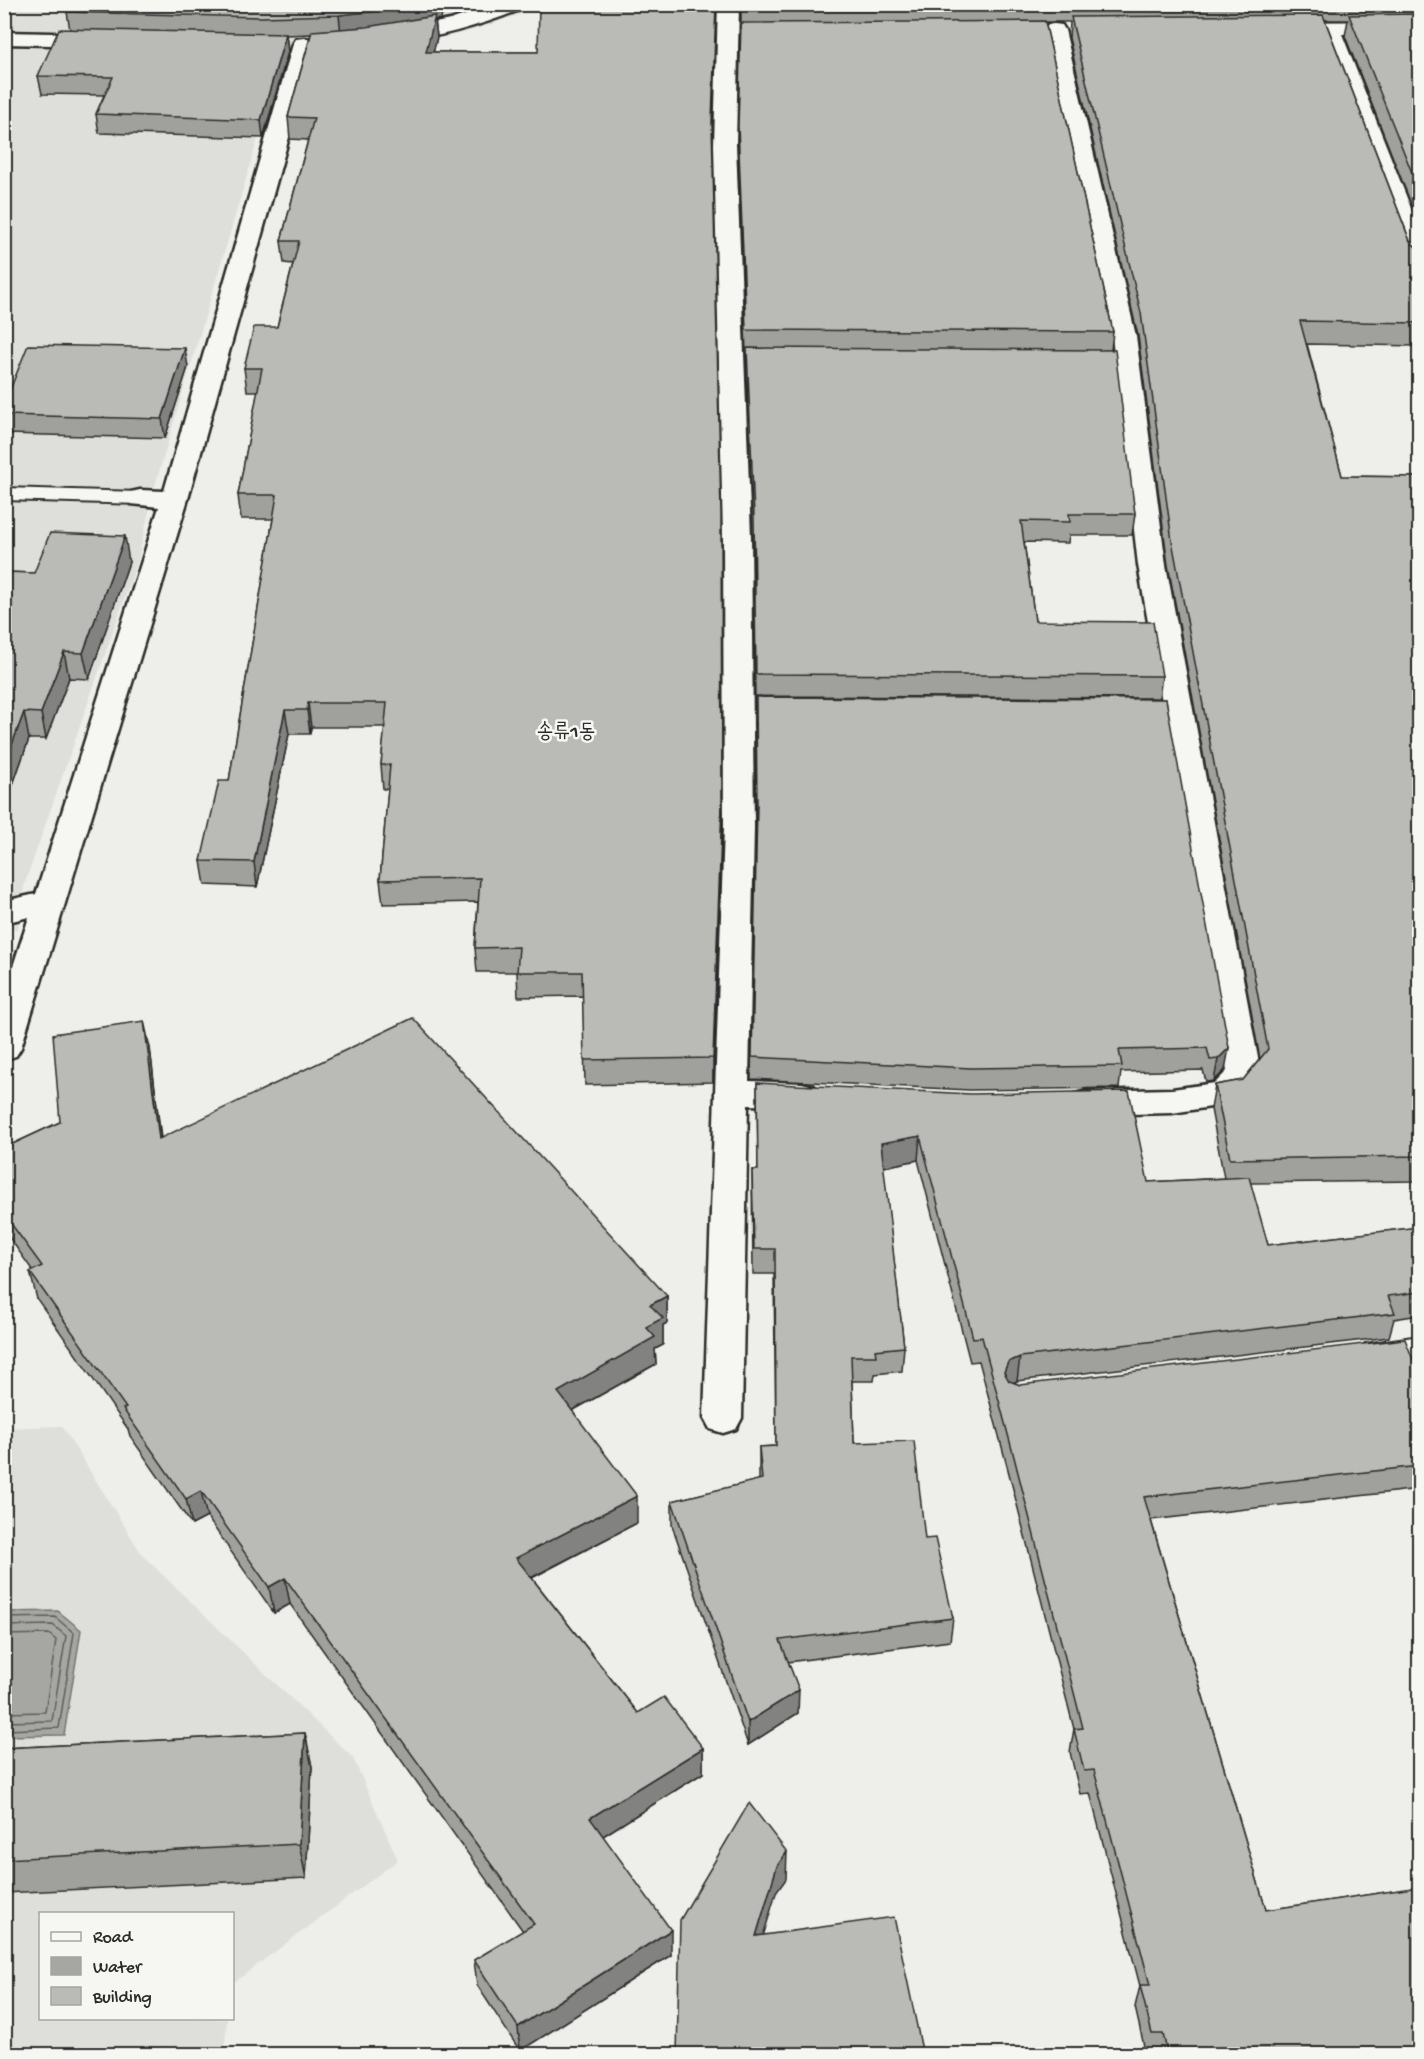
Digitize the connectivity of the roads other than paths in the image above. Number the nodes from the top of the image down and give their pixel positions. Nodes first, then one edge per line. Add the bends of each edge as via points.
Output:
1 (517, 4) edge
2 (736, 22) edge
3 (1419, 27) edge
4 (1257, 28) edge
5 (1329, 28) junction
6 (1054, 30) dead end
7 (4, 38) edge
8 (122, 41) edge
9 (369, 41) edge
10 (305, 44) dead end
11 (1419, 263) edge
12 (4, 494) edge
13 (140, 498) joint
14 (175, 499) junction
15 (50, 902) junction
16 (8, 910) edge
17 (4, 1048) edge
18 (732, 1092) junction
19 (826, 1097) edge
20 (1065, 1103) edge
21 (1419, 1347) edge
22 (1348, 1356) edge
23 (723, 1418) dead end

1 - 9 street via 489,17 434,31
2 - 18 street via 725,144 744,358 751,707 739,826
3 - 5 street
4 - 5 street
5 - 11 street
6 - 20 street via 1124,336 1115,361 1152,565 1166,709 1244,1074 1225,1095 1172,1101
7 - 8 street
10 - 14 street
12 - 13 lane
13 - 14 street
14 - 15 street
15 - 16 street
15 - 17 street
18 - 19 street
18 - 23 street
21 - 22 lane

